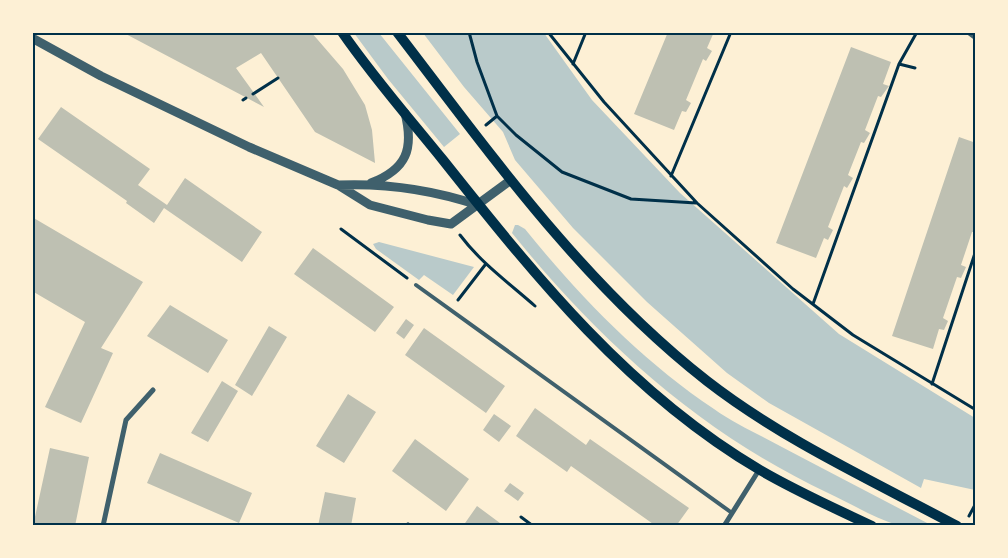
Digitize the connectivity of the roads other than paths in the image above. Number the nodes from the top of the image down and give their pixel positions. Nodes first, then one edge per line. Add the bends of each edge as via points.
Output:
1 (342, 32) edge
2 (397, 32) edge
3 (968, 32) edge
4 (32, 38) edge
5 (976, 38) edge
6 (404, 113) junction
7 (511, 180) junction
8 (371, 184) junction
9 (338, 186) junction
10 (478, 205) junction
11 (416, 284) road end
12 (153, 390) dead end
13 (759, 470) junction
14 (732, 513) junction
15 (104, 526) edge
16 (724, 526) edge
17 (872, 526) edge
18 (957, 526) edge

1 - 6 main road
2 - 7 main road
3 - 5 street
4 - 9 street via 101,76
6 - 8 street via 409,141 402,163
6 - 10 main road
7 - 10 street
7 - 18 main road via 589,272 639,323 709,382 796,440
8 - 9 street
8 - 10 street via 446,194
9 - 10 street via 370,205 451,224
10 - 13 main road via 553,295 622,366 682,416
11 - 14 lane
12 - 15 street via 126,420
13 - 14 street
13 - 17 main road
14 - 16 street

